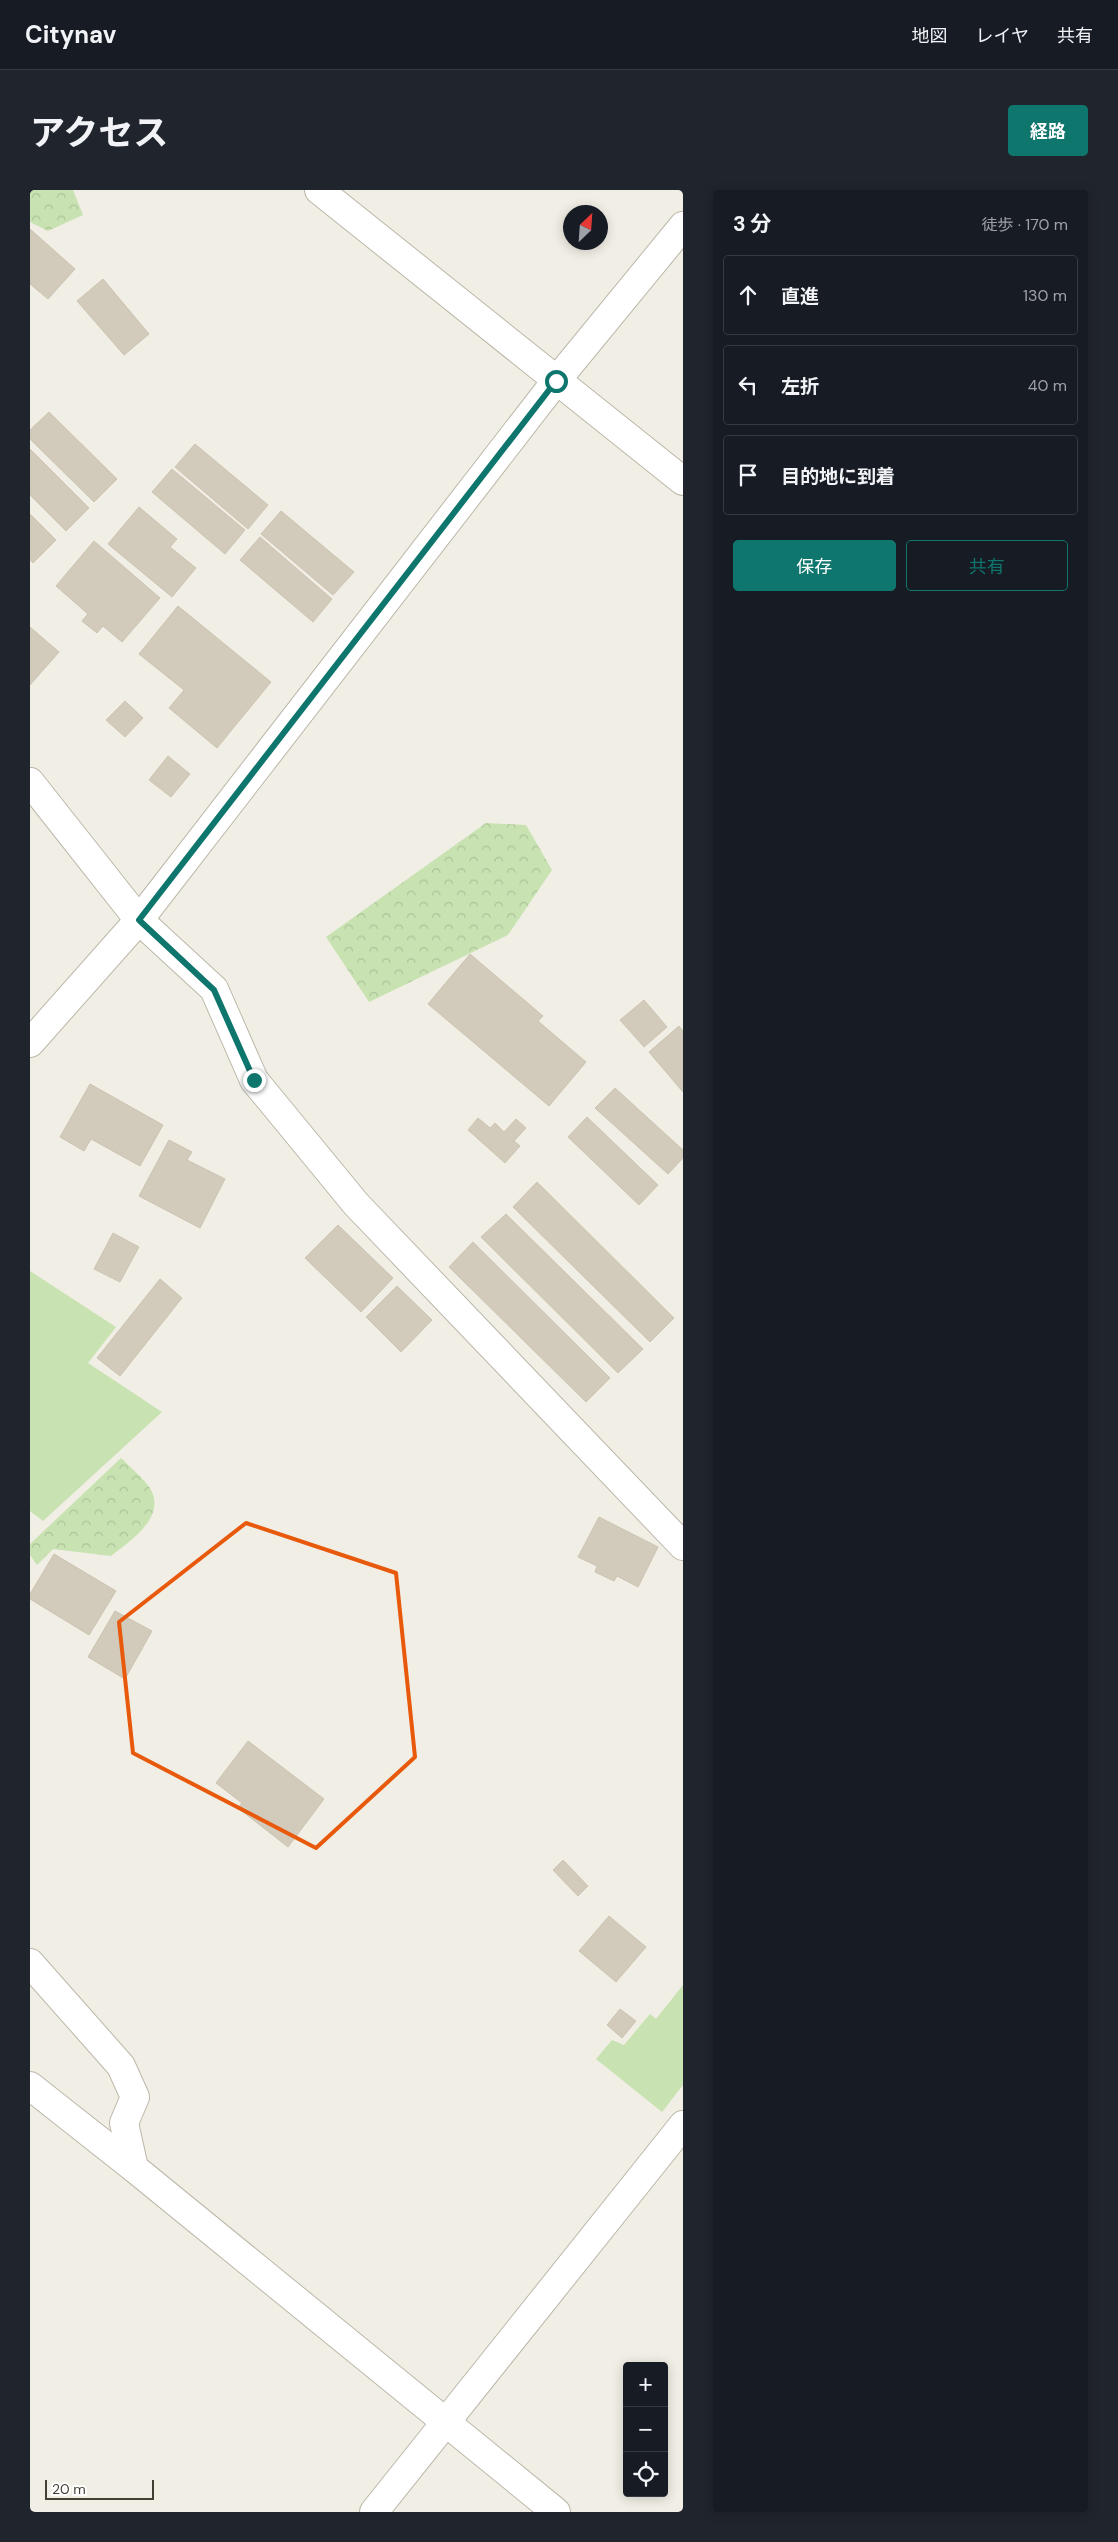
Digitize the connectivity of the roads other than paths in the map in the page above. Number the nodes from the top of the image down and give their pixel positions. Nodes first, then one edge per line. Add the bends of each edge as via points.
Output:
1 (319, 190) edge
2 (683, 226) edge
3 (556, 381) junction
4 (683, 481) edge
5 (30, 782) edge
6 (139, 920) junction
7 (30, 1043) edge
8 (683, 1546) edge
9 (30, 1963) edge
10 (30, 2086) edge
11 (683, 2125) edge
12 (134, 2168) junction
13 (446, 2422) junction
14 (374, 2512) edge
15 (556, 2512) edge

1 - 3 street
2 - 3 street
3 - 4 street
3 - 6 street
5 - 6 street
6 - 7 street
6 - 8 street via 214,990 254,1080 356,1204
9 - 12 street via 121,2066 135,2097 124,2123
10 - 12 street
11 - 13 street
12 - 13 street
13 - 14 street
13 - 15 street

